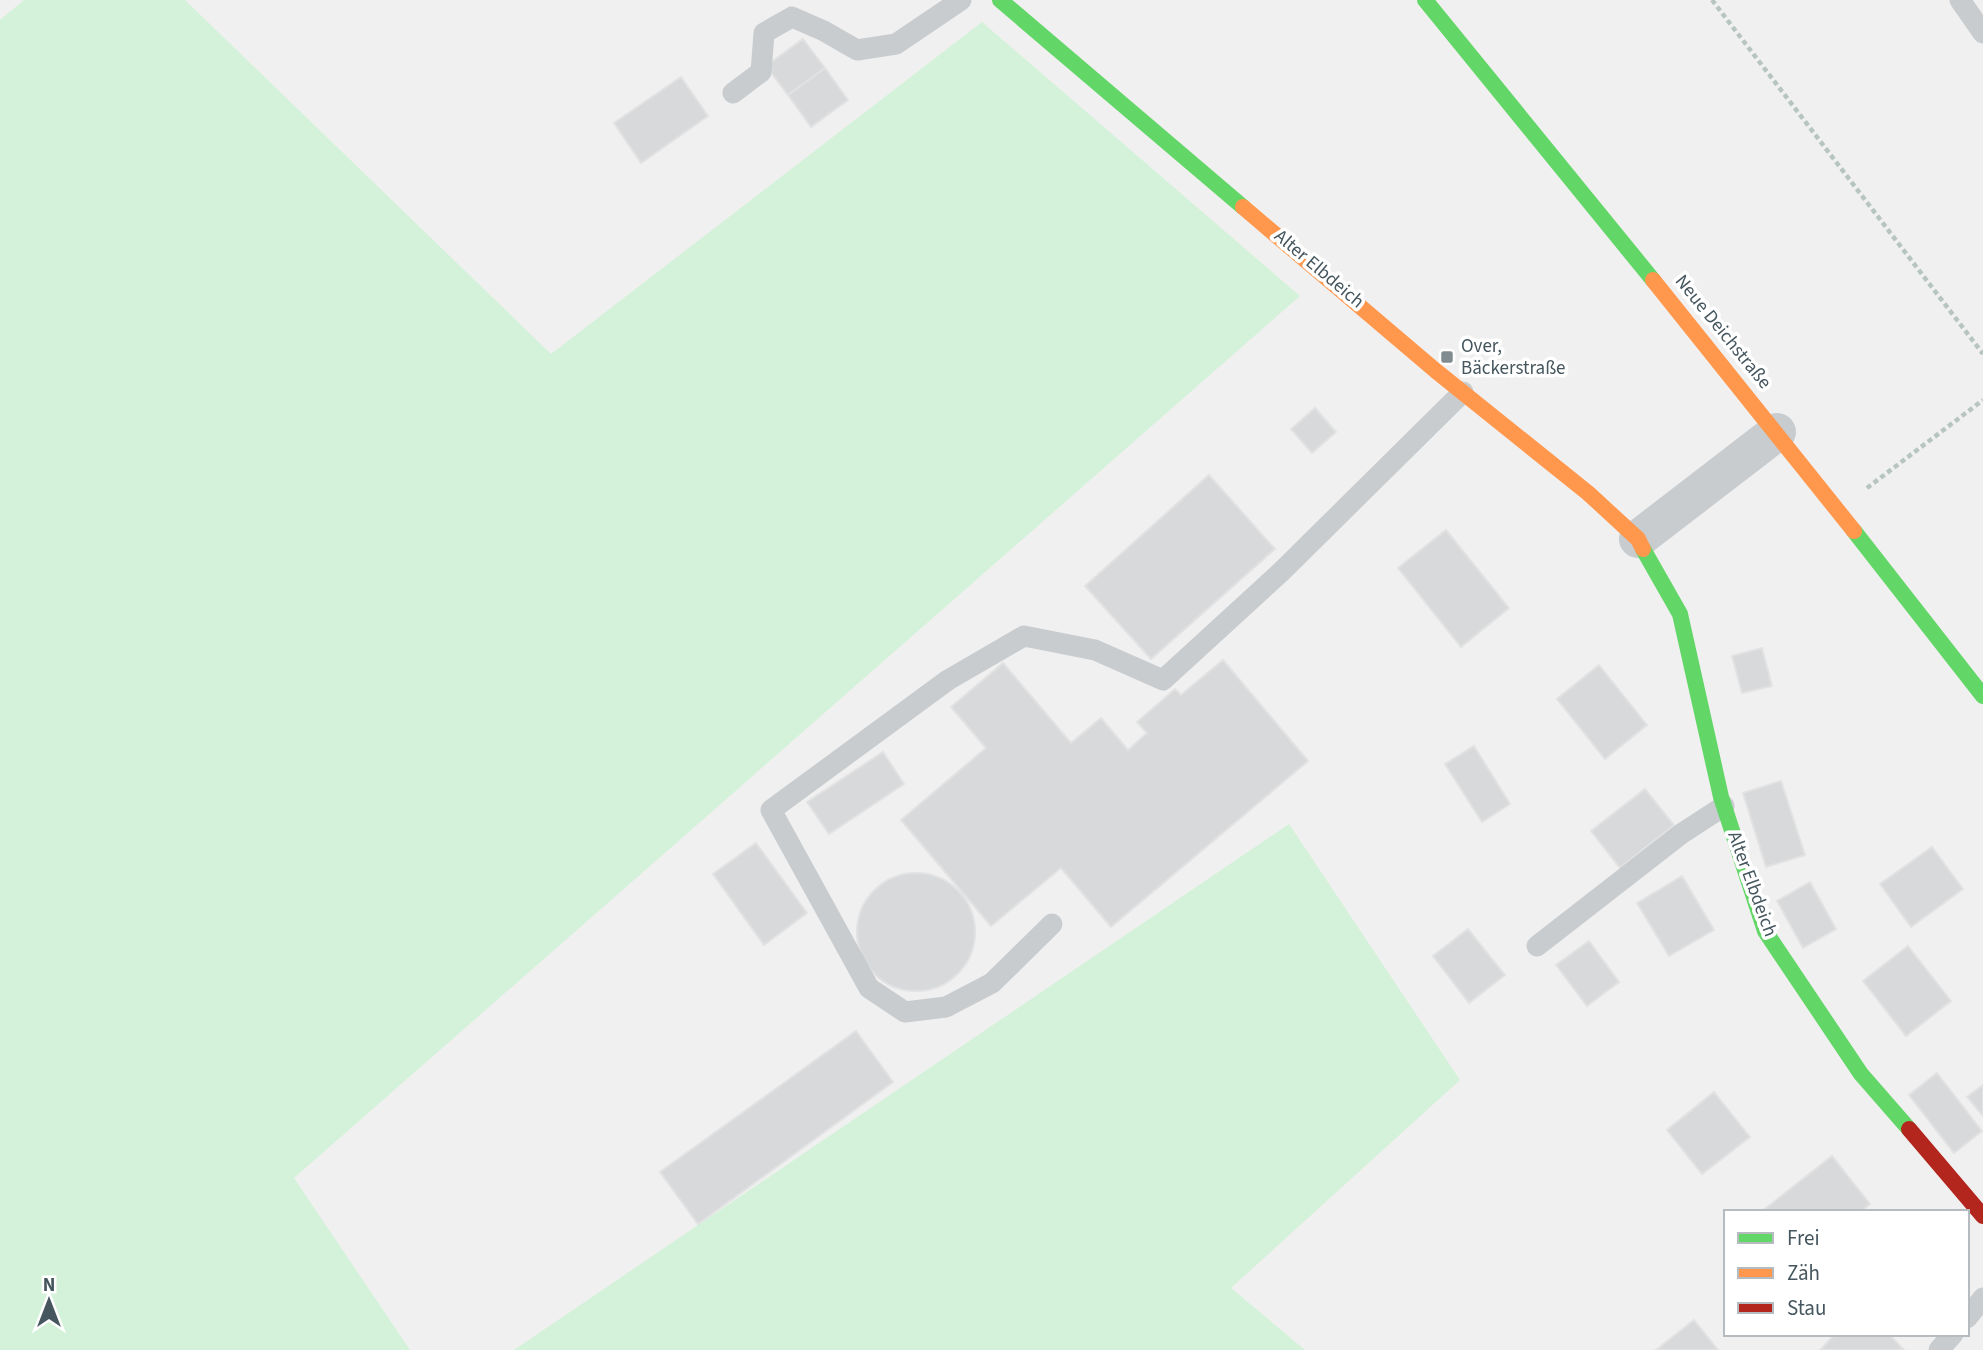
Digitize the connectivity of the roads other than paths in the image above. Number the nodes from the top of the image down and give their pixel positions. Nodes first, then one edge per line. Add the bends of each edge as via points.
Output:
1 (961, 0) edge
2 (1000, 0) edge
3 (1425, 0) edge
4 (1960, 0) edge
5 (1983, 33) edge
6 (733, 93) dead end
7 (1463, 392) junction
8 (1777, 432) junction
9 (1638, 539) junction
10 (1983, 696) edge
11 (1724, 806) junction
12 (1052, 924) dead end
13 (1537, 946) dead end
14 (1983, 1216) edge
15 (1983, 1298) edge
16 (1969, 1316) edge
17 (1951, 1336) edge
18 (1939, 1350) edge

1 - 6 lane via 896,44 857,50 792,17 764,33 761,72
2 - 7 street, Alter Elbdeich
3 - 8 street, Neue Deichstraße
4 - 5 lane
7 - 9 street, Alter Elbdeich
7 - 12 lane via 1281,572 1163,680 1095,650 1024,636 948,680 771,810 869,988 905,1012 946,1007 992,983
8 - 9 street
8 - 10 street, Neue Deichstraße
9 - 11 street, Alter Elbdeich via 1680,614
11 - 13 lane
11 - 14 street, Alter Elbdeich via 1765,931 1861,1074
15 - 16 lane
17 - 18 lane

